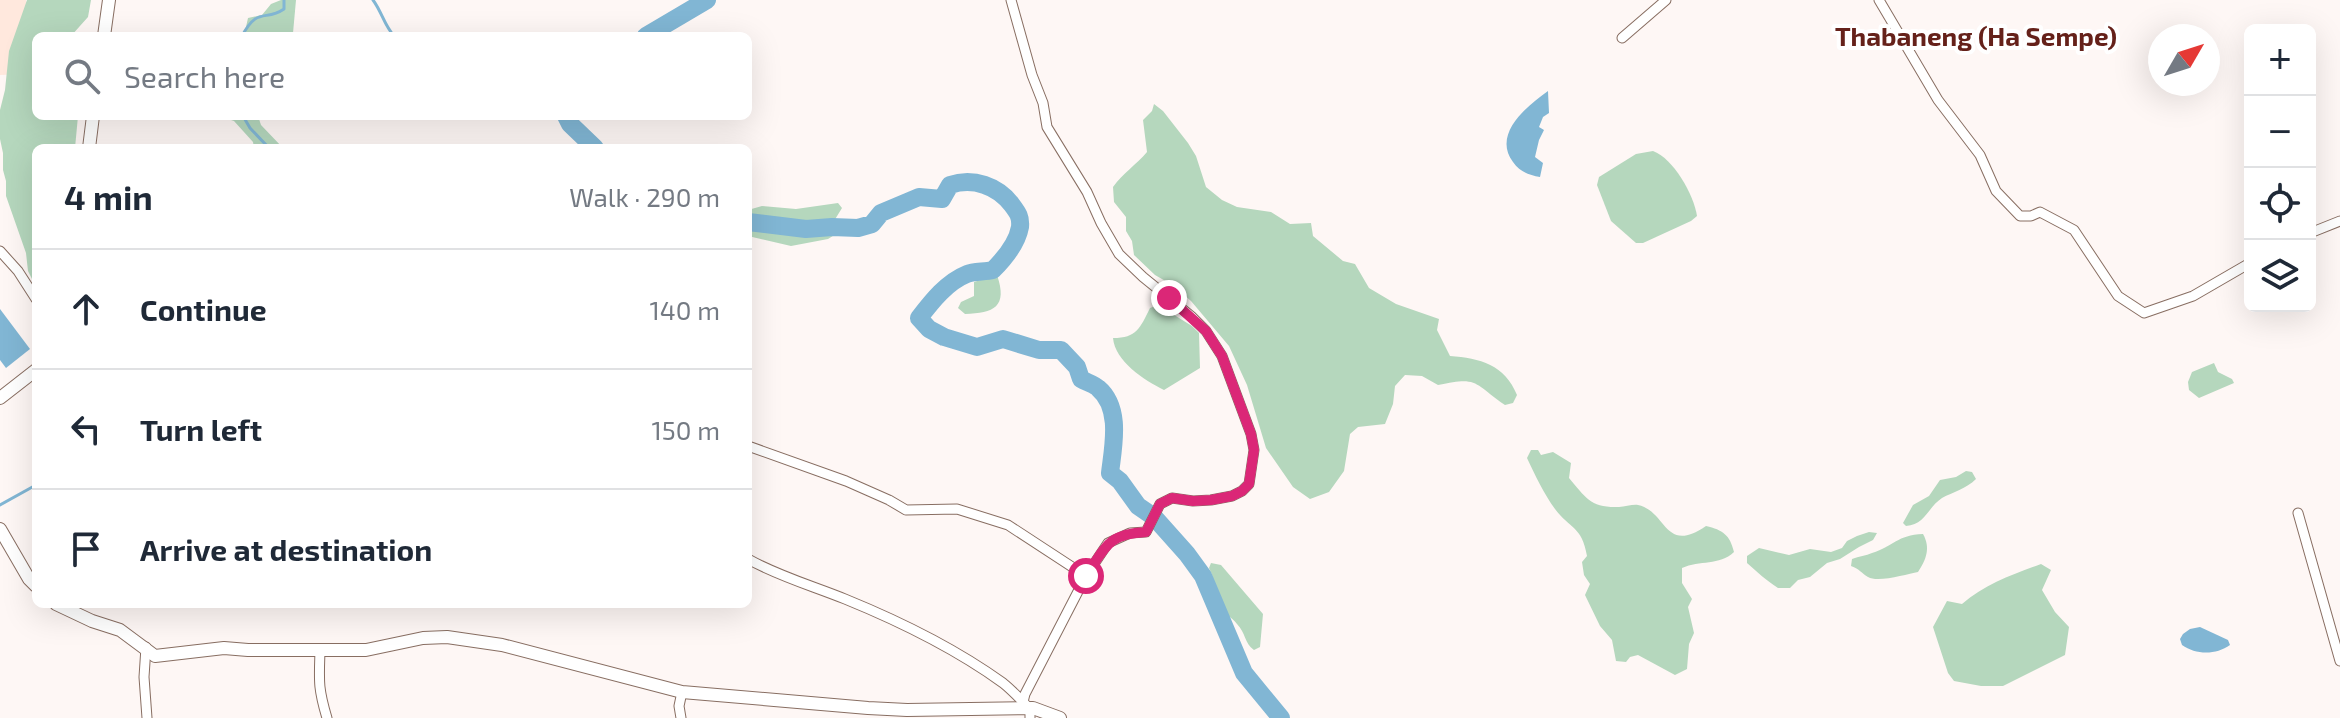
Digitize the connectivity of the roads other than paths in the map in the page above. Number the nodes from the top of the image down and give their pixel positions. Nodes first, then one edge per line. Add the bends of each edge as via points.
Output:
1 (109, 0) edge
2 (1011, 0) edge
3 (1666, 0) edge
4 (1879, 0) edge
5 (105, 32) edge
6 (1622, 38) dead end
7 (92, 120) edge
8 (90, 144) edge
9 (2340, 221) edge
10 (2316, 231) edge
11 (0, 251) edge
12 (2244, 266) edge
13 (32, 293) edge
14 (32, 373) edge
15 (0, 398) edge
16 (752, 447) edge
17 (2298, 513) dead end
18 (0, 529) edge
19 (752, 561) edge
20 (1086, 576) junction
21 (32, 581) edge
22 (62, 608) edge
23 (146, 647) junction
24 (320, 651) junction
25 (2340, 661) edge
26 (682, 692) junction
27 (1028, 710) edge
28 (147, 718) edge
29 (327, 718) edge
30 (681, 718) edge
31 (1060, 718) edge

1 - 5 street
2 - 20 street via 1047,127 1119,254 1206,331 1222,356 1254,450 1249,484 1242,491 1211,500 1172,498 1160,504 1146,532 1108,543
3 - 6 street
4 - 12 street via 1938,100 1980,155 1996,191 2020,216 2040,212 2074,230 2118,296 2144,313 2193,296
7 - 8 street
9 - 10 street
11 - 13 street
14 - 15 street
16 - 20 street via 846,481 906,510 957,509 1008,525
17 - 25 street
18 - 21 street
19 - 27 street via 931,640 1004,684
20 - 27 street via 1025,694
22 - 23 street via 120,630
23 - 24 street via 155,656 224,648
23 - 28 street
24 - 26 street via 366,650 447,637 514,648
24 - 29 street via 319,692
26 - 27 street via 907,710
26 - 30 street
27 - 31 street

